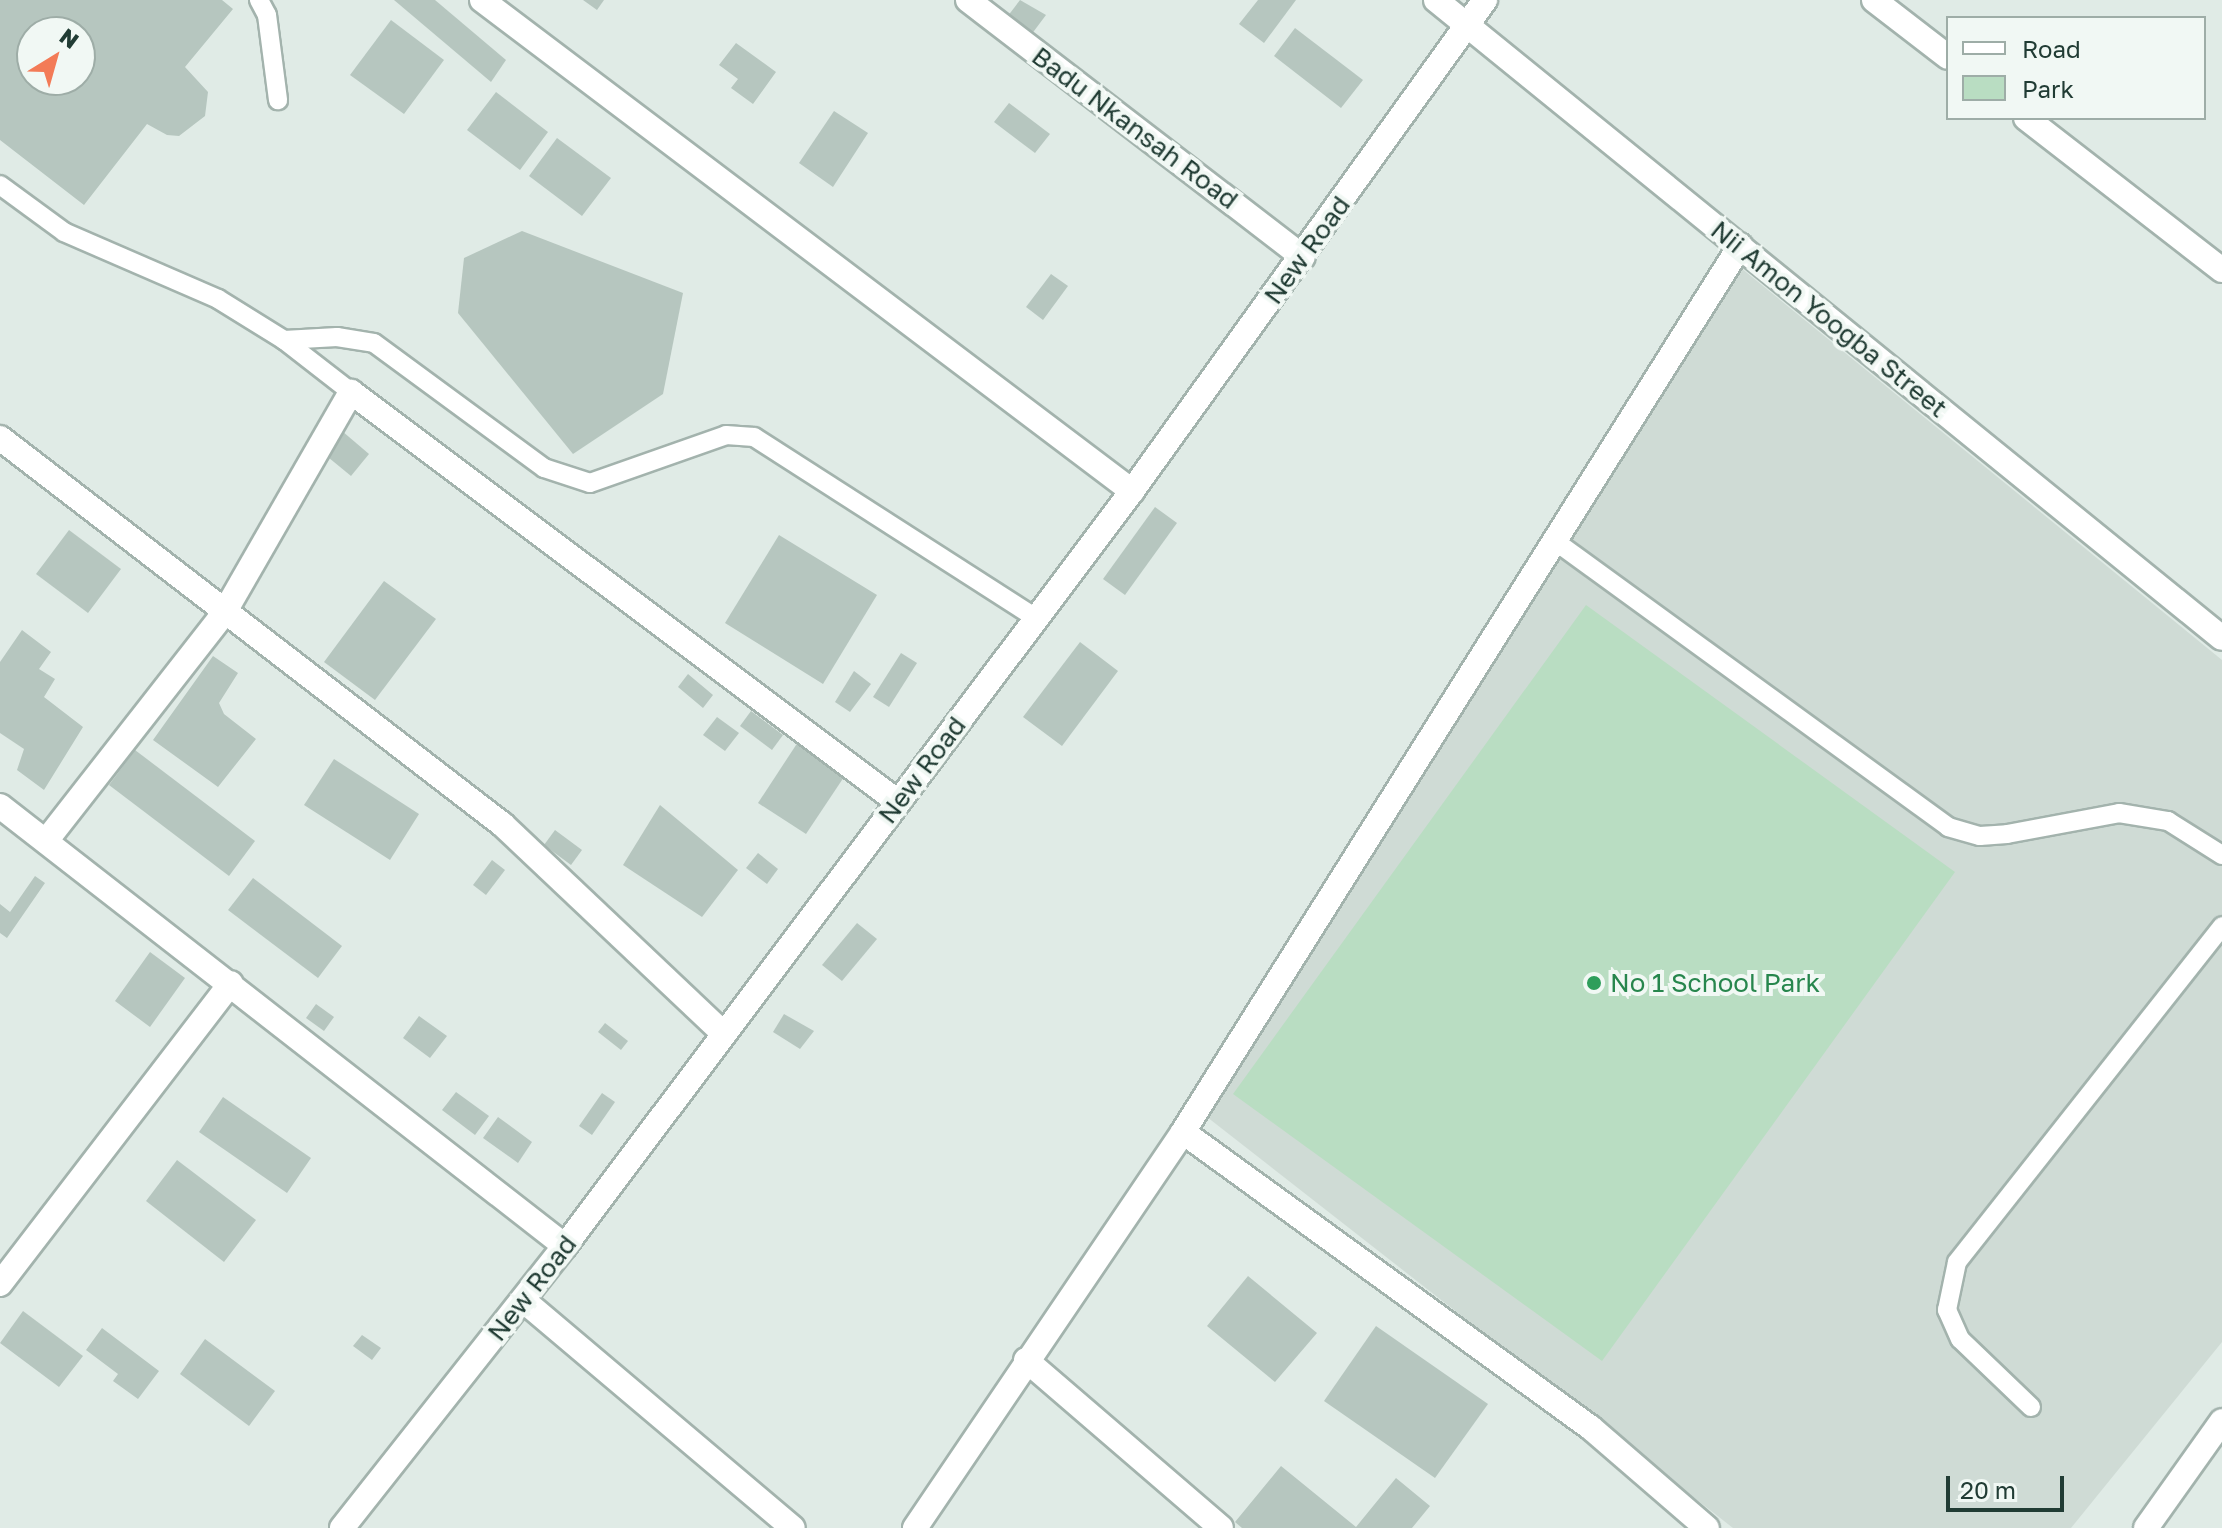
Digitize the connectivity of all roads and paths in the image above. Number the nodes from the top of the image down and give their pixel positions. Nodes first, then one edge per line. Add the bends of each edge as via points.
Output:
1 (259, 0) edge
2 (482, 0) edge
3 (968, 0) edge
4 (1436, 0) edge
5 (1485, 0) edge
6 (1874, 0) edge
7 (1467, 23) junction
8 (1946, 55) edge
9 (278, 100) dead end
10 (2029, 120) edge
11 (0, 185) edge
12 (1740, 246) junction
13 (1303, 257) junction
14 (2222, 270) edge
15 (284, 340) junction
16 (351, 392) junction
17 (0, 438) edge
18 (1132, 491) junction
19 (1555, 541) junction
20 (224, 613) junction
21 (1036, 618) junction
22 (2222, 638) edge
23 (898, 802) junction
24 (0, 806) edge
25 (46, 841) junction
26 (2222, 855) edge
27 (2222, 926) edge
28 (231, 983) junction
29 (724, 1034) junction
30 (1183, 1132) junction
31 (565, 1246) junction
32 (0, 1284) edge
33 (523, 1300) junction
34 (1026, 1360) junction
35 (2031, 1407) dead end
36 (2222, 1421) edge
37 (342, 1528) edge
38 (793, 1528) edge
39 (915, 1528) edge
40 (1221, 1528) edge
41 (1707, 1528) edge
42 (2146, 1528) edge

1 - 9 lane via 267,15
2 - 18 street
3 - 13 street, Badu Nkansah Road
4 - 7 street, Nii Amon Yoogba Street
5 - 7 street, New Road
6 - 8 street
7 - 12 street, Nii Amon Yoogba Street
7 - 13 street, New Road
10 - 14 street
11 - 15 lane via 64,232 205,292
12 - 19 street
12 - 22 street, Nii Amon Yoogba Street
13 - 18 street, New Road
15 - 16 lane
15 - 21 lane via 337,337 374,343 544,468 590,483 726,435 754,437
16 - 20 street
16 - 23 street
17 - 20 street
18 - 21 street, New Road
19 - 26 lane via 1948,827 1980,836 2007,834 2119,813 2168,821
19 - 30 street
20 - 25 street
20 - 29 street via 373,720 503,825
21 - 23 street, New Road
23 - 29 street, New Road
24 - 25 street
25 - 28 street
27 - 35 lane via 1957,1262 1947,1310 1960,1339
28 - 31 street
28 - 32 street
29 - 31 street, New Road
30 - 34 street
30 - 41 street via 1591,1428
31 - 33 street, New Road
33 - 37 street, New Road
33 - 38 street
34 - 39 street
34 - 40 street
36 - 42 street

